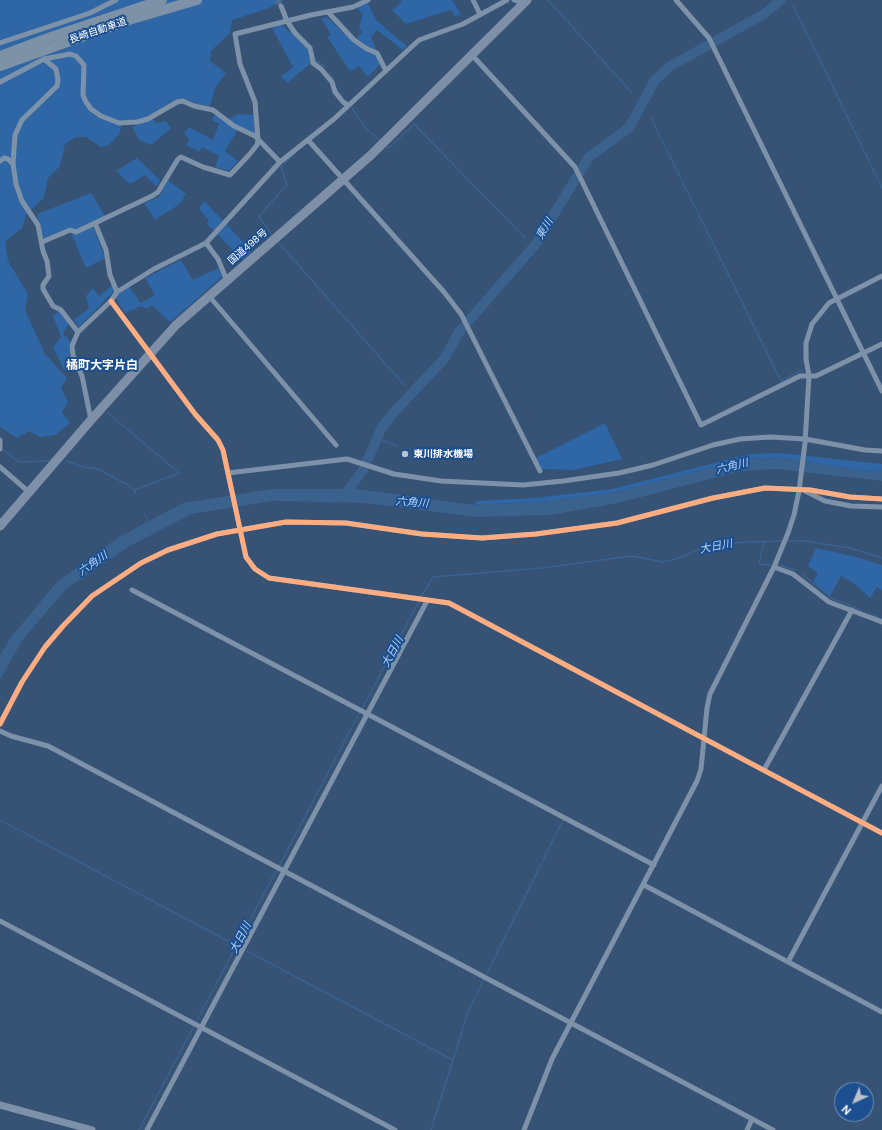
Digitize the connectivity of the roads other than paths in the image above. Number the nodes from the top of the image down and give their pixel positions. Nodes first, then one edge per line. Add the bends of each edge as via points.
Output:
1 (116, 0) edge
2 (162, 0) edge
3 (197, 0) edge
4 (368, 0) edge
5 (474, 0) edge
6 (506, 0) edge
7 (676, 0) edge
8 (522, 1) edge
9 (281, 6) tunnel mouth
10 (328, 12) junction
11 (480, 14) junction
12 (287, 21) junction
13 (0, 43) edge
14 (472, 55) junction
15 (0, 56) edge
16 (44, 59) junction
17 (0, 66) edge
18 (386, 71) junction
19 (0, 82) edge
20 (348, 105) junction
21 (258, 140) junction
22 (308, 140) junction
23 (0, 161) edge
24 (280, 162) junction
25 (13, 164) junction
26 (343, 180) junction
27 (95, 223) junction
28 (42, 242) junction
29 (206, 243) junction
30 (882, 276) edge
31 (226, 281) junction
32 (117, 292) junction
33 (209, 296) junction
34 (836, 298) junction
35 (112, 301) junction
36 (78, 332) junction
37 (882, 344) edge
38 (863, 352) junction
39 (150, 353) junction
40 (809, 376) junction
41 (882, 391) edge
42 (91, 420) junction
43 (805, 441) junction
44 (336, 445) dead end
45 (882, 451) edge
46 (0, 467) edge
47 (540, 471) dead end
48 (228, 475) junction
49 (801, 489) junction
50 (30, 493) junction
51 (882, 499) edge
52 (882, 508) edge
53 (0, 526) edge
54 (239, 528) junction
55 (774, 567) junction
56 (132, 590) dead end
57 (427, 601) junction
58 (852, 610) junction
59 (882, 622) edge
60 (367, 714) junction
61 (0, 724) edge
62 (0, 731) edge
63 (704, 738) junction
64 (764, 770) junction
65 (882, 786) edge
66 (862, 822) junction
67 (882, 832) edge
68 (654, 865) junction
69 (284, 870) junction
70 (644, 885) junction
71 (0, 921) edge
72 (788, 962) junction
73 (882, 1012) edge
74 (572, 1022) junction
75 (201, 1028) junction
76 (0, 1105) edge
77 (752, 1119) junction
78 (92, 1130) edge
79 (147, 1130) edge
80 (395, 1130) edge
81 (524, 1130) edge
82 (747, 1130) edge
83 (773, 1130) edge

1 - 13 street via 90,13
2 - 15 highway, 長崎自動車道
3 - 17 highway, 長崎自動車道 via 132,19
4 - 10 street via 353,8
5 - 11 street
6 - 11 street
7 - 34 street via 709,38
8 - 14 highway, 国道498号
9 - 12 street
10 - 12 street
10 - 18 street via 354,40 376,52
11 - 18 street via 462,24 419,40
12 - 20 street via 307,44 313,63 322,69 332,82 335,92
12 - 21 street via 235,34 240,64 255,102
14 - 26 highway, 国道498号
14 - 40 street via 575,167 701,424 800,376
16 - 19 street
16 - 21 street via 70,54 81,60 84,66 83,95 86,102 101,116 118,123 127,124 148,119 177,102 183,102 213,110
16 - 25 street via 56,69 57,86 22,120 15,135
18 - 20 street
20 - 22 street
21 - 24 street
21 - 27 street via 249,156 230,175 181,157 158,192
22 - 24 street
22 - 26 street
23 - 25 street via 4,158
24 - 29 street
25 - 28 street via 22,201 38,225
26 - 31 highway, 国道498号
26 - 47 street via 444,292 463,318
27 - 28 street via 76,232 70,230
27 - 32 street via 106,250 110,275
28 - 36 street via 50,276 43,289 53,306 61,310
29 - 31 street via 218,259
29 - 32 street via 154,269
30 - 34 street
31 - 33 highway, 国道498号
32 - 35 street
33 - 39 highway, 国道498号 via 176,325
33 - 44 street
34 - 38 street
34 - 40 street via 816,316 808,333 806,358
35 - 36 street
35 - 39 street
36 - 42 street via 72,346 73,354 82,376
37 - 38 street
38 - 40 street via 816,376
38 - 41 street
39 - 42 highway, 国道498号
39 - 48 street via 195,414 218,440 223,450
40 - 43 street
42 - 50 highway, 国道498号
43 - 45 street
43 - 48 street via 770,437 740,439 619,473 524,485 441,481 394,474 347,459
43 - 49 street
46 - 50 street
48 - 54 street
49 - 51 street
49 - 52 street via 825,501
49 - 54 street via 756,489 617,523 507,536 447,536 339,523 286,522
49 - 55 street
50 - 53 highway, 国道498号
54 - 57 street via 246,557 255,570 269,578
54 - 61 street via 168,550 131,569 92,596 45,647 22,682
55 - 58 street via 793,574 829,602
55 - 63 street via 710,694
56 - 60 street
57 - 60 street
57 - 63 street via 450,603
58 - 59 street
58 - 64 street
60 - 68 street
60 - 69 street
62 - 69 street via 48,746
63 - 64 street
63 - 68 street via 701,769 697,781
64 - 66 street
65 - 66 street
66 - 67 street
66 - 72 street
68 - 70 street
69 - 74 street
69 - 75 street
70 - 72 street
70 - 74 street
71 - 75 street
72 - 73 street
74 - 77 street
74 - 81 street via 552,1059
75 - 79 street
75 - 80 street
76 - 78 street
77 - 82 street
77 - 83 street

